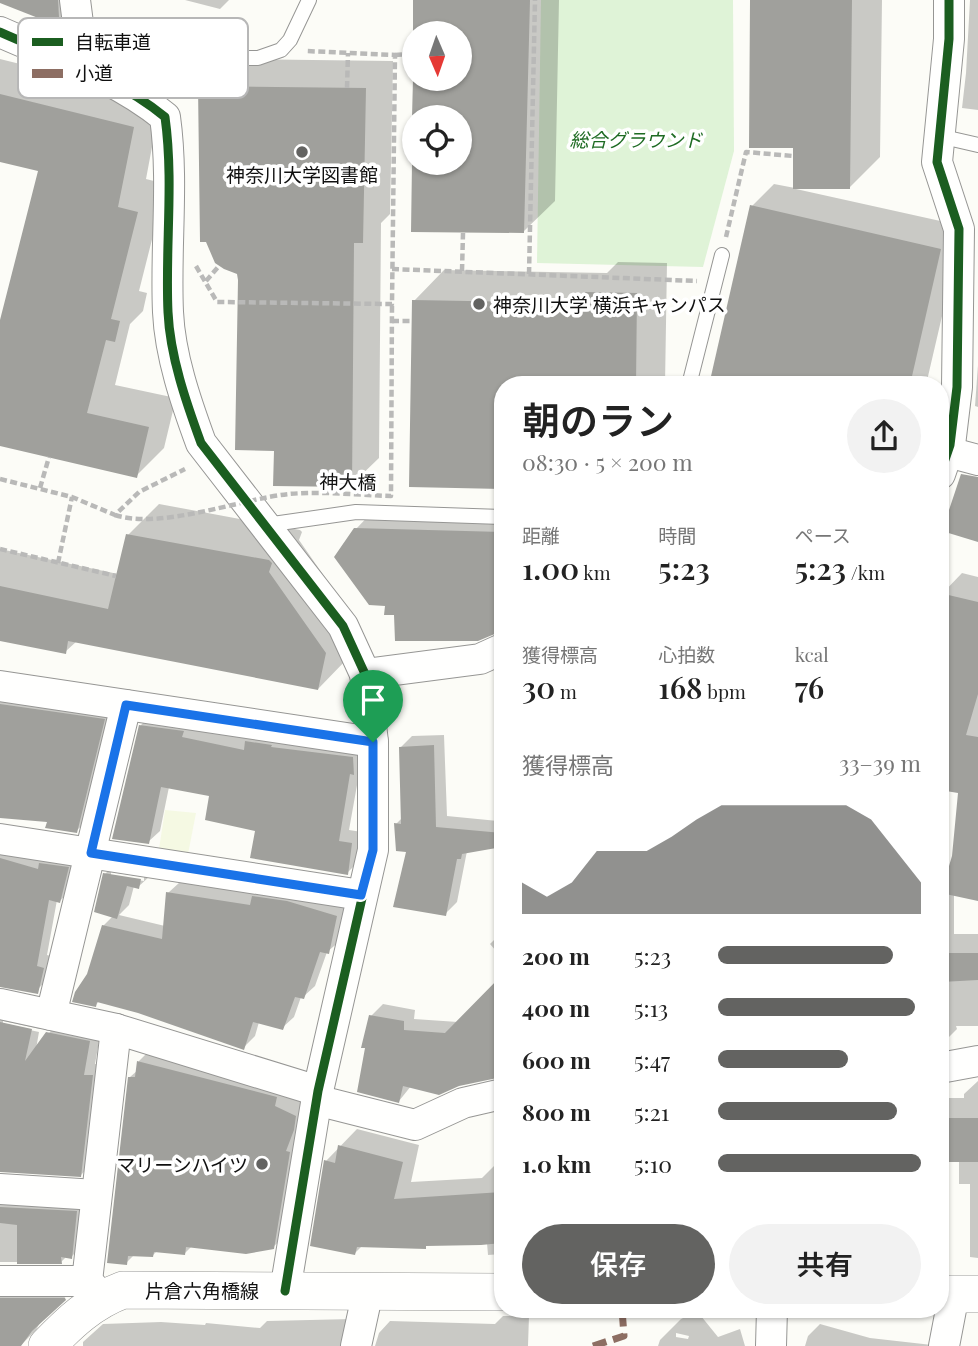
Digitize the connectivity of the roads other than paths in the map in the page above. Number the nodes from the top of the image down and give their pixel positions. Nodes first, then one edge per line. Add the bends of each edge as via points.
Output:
1 (75, 0) edge
2 (309, 0) edge
3 (949, 0) edge
4 (80, 18) edge
5 (0, 32) edge
6 (18, 40) edge
7 (248, 58) edge
8 (141, 98) edge
9 (939, 136) junction
10 (978, 145) edge
11 (722, 255) road end
12 (691, 376) edge
13 (949, 434) edge
14 (978, 460) edge
15 (949, 463) edge
16 (494, 517) edge
17 (264, 526) junction
18 (494, 653) edge
19 (365, 674) junction
20 (0, 686) edge
21 (126, 705) junction
22 (373, 742) junction
23 (0, 839) edge
24 (91, 853) junction
25 (361, 895) junction
26 (0, 1004) edge
27 (51, 1015) junction
28 (116, 1029) junction
29 (978, 1062) edge
30 (949, 1067) edge
31 (317, 1096) junction
32 (494, 1096) edge
33 (0, 1189) edge
34 (96, 1195) junction
35 (0, 1281) edge
36 (94, 1290) junction
37 (285, 1291) junction
38 (368, 1291) junction
39 (494, 1292) edge
40 (957, 1294) edge
41 (772, 1318) edge
42 (47, 1346) edge
43 (356, 1346) edge
44 (771, 1346) edge
45 (944, 1346) edge

1 - 4 street
2 - 7 lane via 281,50
3 - 9 street
5 - 6 street
8 - 17 street via 165,117 170,173 168,312 171,343 191,416 201,443
9 - 10 lane
9 - 13 street via 937,162 959,229 957,387
11 - 12 lane
14 - 15 street
16 - 17 lane via 356,512
17 - 19 street via 343,626
18 - 19 street via 480,659
19 - 22 street
20 - 21 street
21 - 22 street
21 - 24 street
22 - 25 street via 373,850
23 - 24 street
24 - 25 street
24 - 27 street
25 - 31 street
26 - 27 street
27 - 28 street
28 - 31 street
28 - 34 street
29 - 30 street
31 - 32 street via 415,1125 463,1103
31 - 37 street
33 - 34 street
34 - 36 street
35 - 36 street
36 - 37 street, 片倉六角橋線
36 - 42 street, 片倉六角橋線
37 - 38 street, 片倉六角橋線
38 - 39 street, 片倉六角橋線
38 - 43 street
40 - 45 street
41 - 44 street

